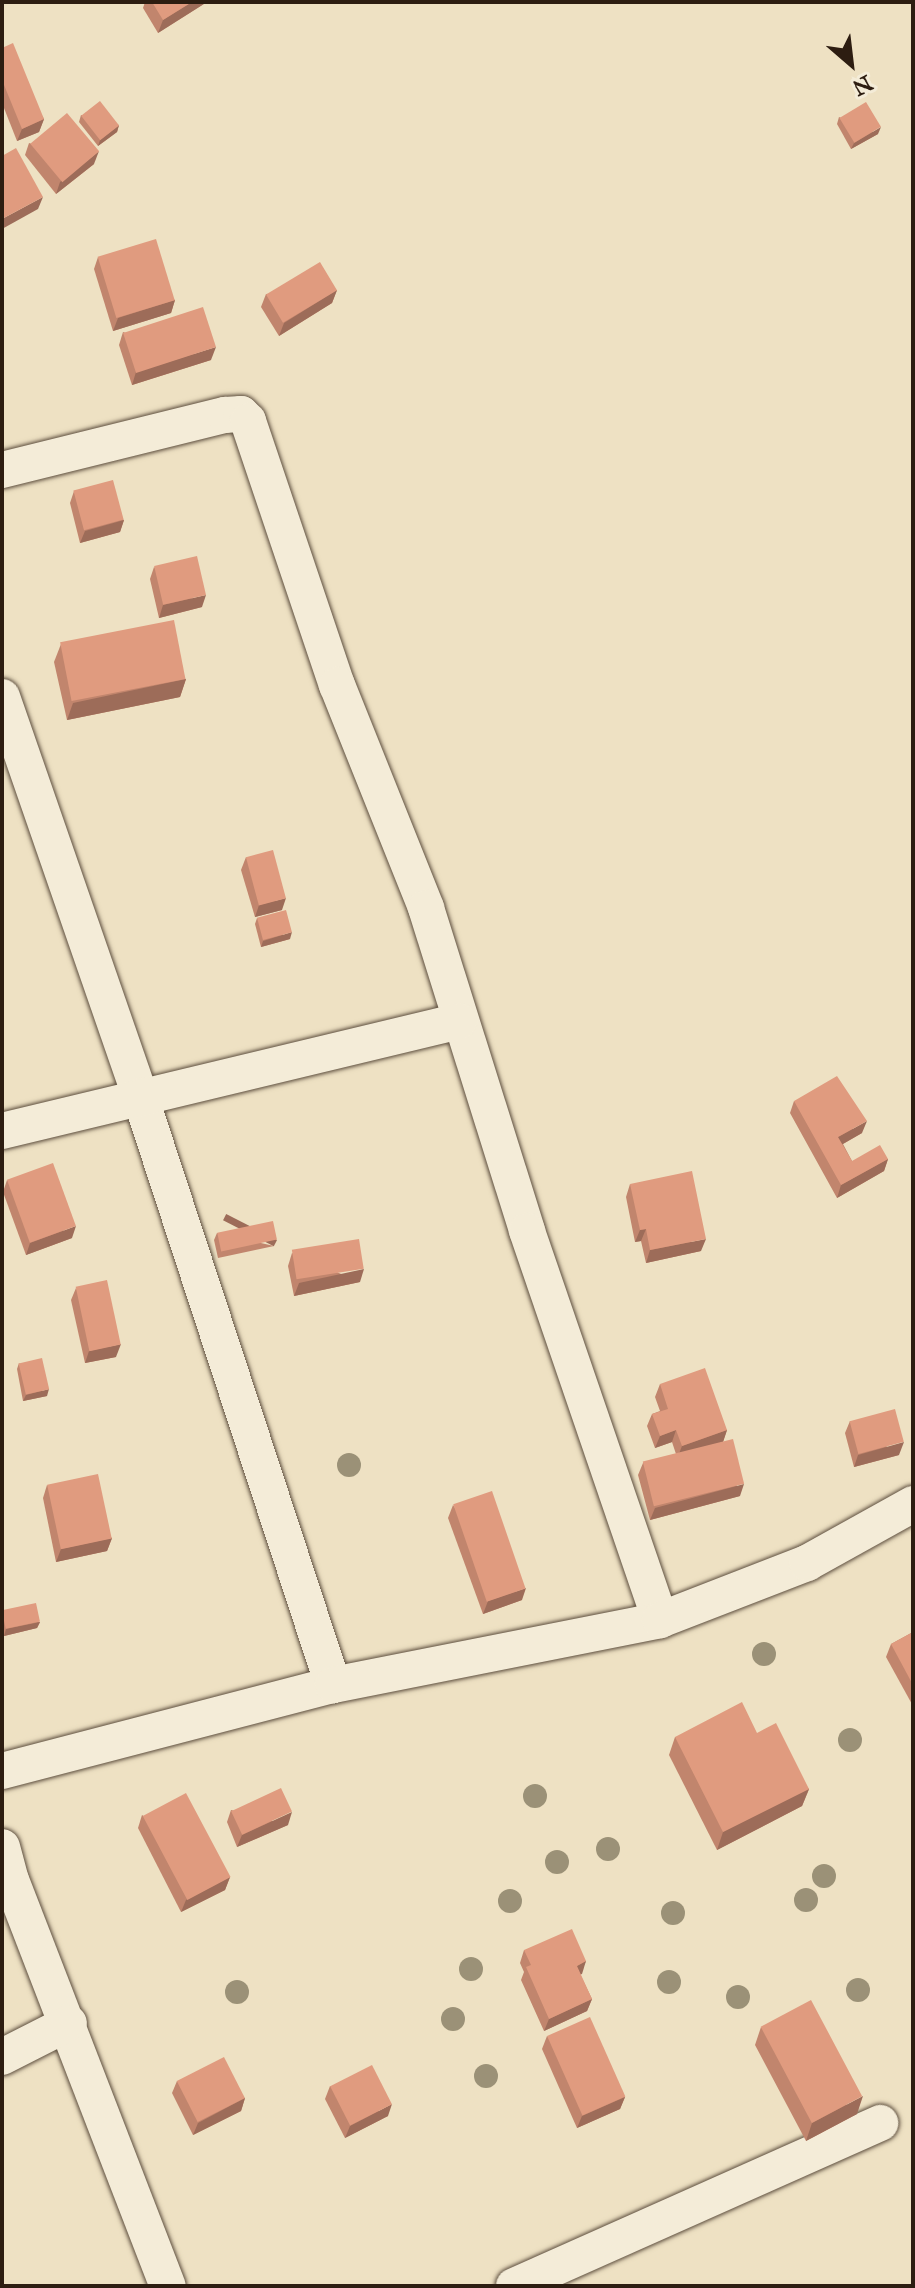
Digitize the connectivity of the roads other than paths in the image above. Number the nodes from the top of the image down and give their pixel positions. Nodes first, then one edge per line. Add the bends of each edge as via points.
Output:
1 (2, 470) edge
2 (2, 697) edge
3 (459, 1021) junction
4 (140, 1096) junction
5 (2, 1131) edge
6 (913, 1504) edge
7 (660, 1620) junction
8 (333, 1685) junction
9 (2, 1771) edge
10 (2, 1847) edge
11 (69, 2023) junction
12 (2, 2057) edge
13 (880, 2123) dead end
14 (168, 2286) edge
15 (514, 2286) edge

1 - 3 street via 225,415 241,414 248,421 337,685 426,908
2 - 4 street
3 - 4 street
3 - 7 street
4 - 5 street
4 - 8 street
6 - 7 street via 807,1563
7 - 8 street
8 - 9 street
10 - 11 street
11 - 12 street
11 - 14 street
13 - 15 street

